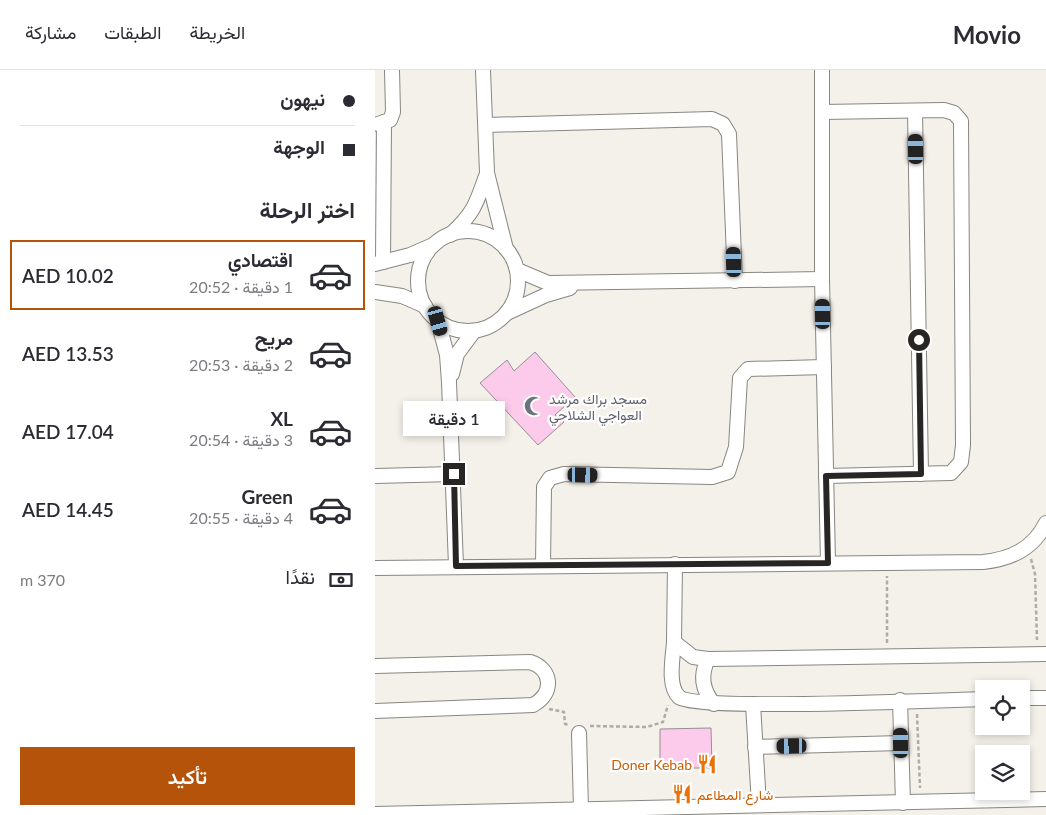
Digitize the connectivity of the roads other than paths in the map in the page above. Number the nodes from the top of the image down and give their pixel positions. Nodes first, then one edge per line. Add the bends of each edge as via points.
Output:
1 (392, 70) edge
2 (483, 70) edge
3 (823, 70) edge
4 (915, 111) junction
5 (822, 112) junction
6 (379, 123) edge
7 (485, 125) junction
8 (379, 162) edge
9 (487, 173) junction
10 (449, 235) junction
11 (436, 243) junction
12 (507, 249) junction
13 (379, 263) edge
14 (517, 270) junction
15 (822, 279) junction
16 (735, 281) junction
17 (585, 284) junction
18 (375, 292) edge
19 (425, 306) junction
20 (507, 313) junction
21 (438, 321) junction
22 (474, 331) junction
23 (824, 367) junction
24 (449, 382) junction
25 (454, 474) junction
26 (921, 474) junction
27 (375, 476) edge
28 (826, 476) junction
29 (1046, 523) edge
30 (828, 563) junction
31 (675, 564) junction
32 (456, 566) junction
33 (543, 566) junction
34 (375, 568) edge
35 (674, 642) junction
36 (1042, 654) edge
37 (708, 659) junction
38 (375, 666) edge
39 (1030, 698) edge
40 (1046, 698) edge
41 (975, 699) edge
42 (900, 700) junction
43 (714, 704) junction
44 (753, 704) junction
45 (375, 710) edge
46 (580, 728) road end
47 (901, 743) junction
48 (755, 747) junction
49 (1046, 799) edge
50 (903, 802) junction
51 (759, 805) junction
52 (581, 809) junction
53 (375, 814) edge

1 - 6 street via 393,112 390,120
2 - 7 street
3 - 5 street
4 - 5 street
4 - 26 street
4 - 26 street via 944,110 961,120 963,445 961,462 951,473
5 - 15 street
6 - 8 street
7 - 9 street
7 - 16 street via 712,119 723,124 729,134
8 - 13 street
9 - 10 street via 469,217
9 - 12 street
10 - 11 street
10 - 12 street via 476,232 493,238
11 - 13 street
11 - 19 street via 420,267 419,292
12 - 14 street
14 - 17 street via 547,283
14 - 20 street via 515,300
15 - 16 street
15 - 23 street
16 - 17 street
17 - 20 street via 546,295
18 - 19 street via 402,296
19 - 21 street
20 - 22 street via 497,322
21 - 22 street via 461,331
21 - 24 street via 447,355
22 - 24 street via 457,354
23 - 28 street
23 - 33 street via 748,370 740,378 736,447 728,472 712,477 564,474 550,478 544,487
24 - 25 street
25 - 27 street
25 - 32 street
26 - 28 street
28 - 30 street
29 - 30 street via 1029,546 1007,557 983,562
30 - 31 street
31 - 33 street
31 - 35 street
32 - 33 street
32 - 34 street
35 - 37 street via 693,657
35 - 43 street via 674,690 680,698 690,702
36 - 37 street
37 - 43 street via 703,679 706,693
38 - 45 street via 530,662 543,668 549,682 545,696 533,705
39 - 40 street
41 - 42 street
42 - 44 street
42 - 47 street
43 - 44 street
44 - 48 street
46 - 52 street
47 - 48 street
47 - 50 street
48 - 51 street
49 - 50 street
50 - 51 street
51 - 52 street
52 - 53 street

